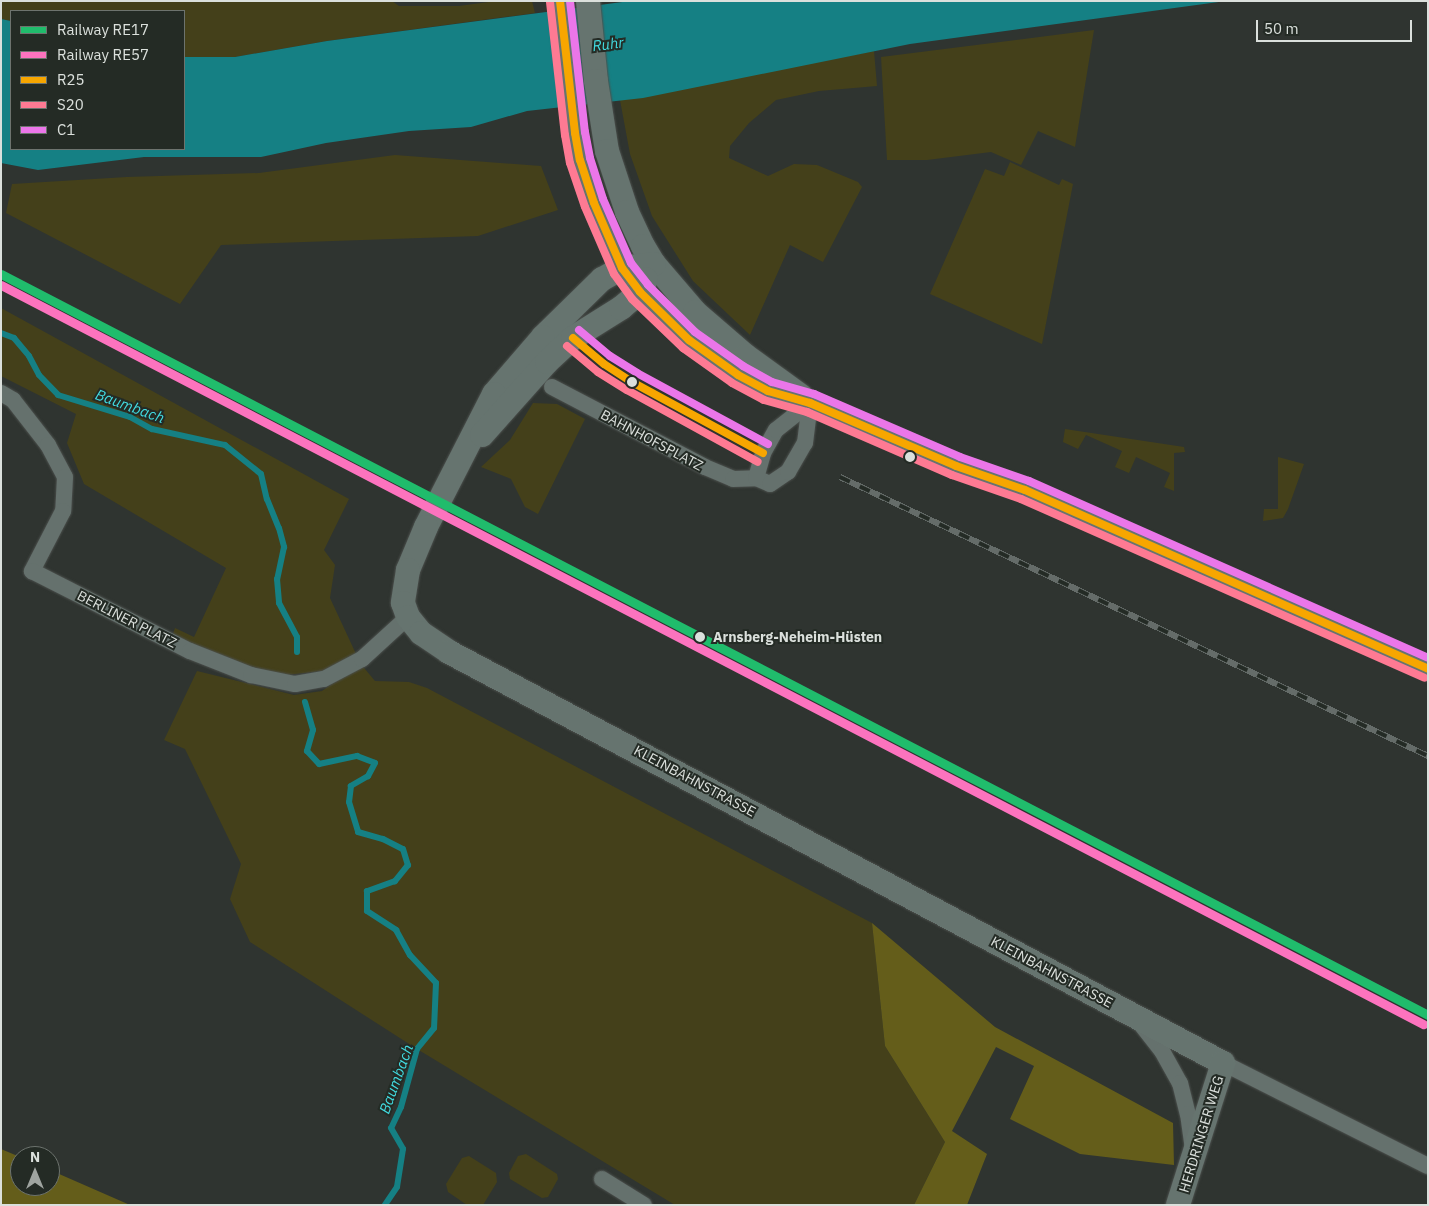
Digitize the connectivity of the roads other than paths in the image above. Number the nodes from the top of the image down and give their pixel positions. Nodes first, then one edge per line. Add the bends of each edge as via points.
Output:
1 (560, 1) edge
2 (588, 1) edge
3 (648, 255) junction
4 (618, 259) junction
5 (640, 292) junction
6 (552, 387) dead end
7 (1, 394) edge
8 (810, 403) junction
9 (459, 462) junction
10 (763, 481) junction
11 (408, 617) junction
12 (1428, 669) edge
13 (1135, 1018) junction
14 (1223, 1063) junction
15 (1194, 1156) junction
16 (1428, 1166) edge
17 (602, 1179) dead end
18 (644, 1205) edge
19 (1178, 1205) edge

1 - 4 main road via 580,160
2 - 3 main road via 607,151 627,212
3 - 4 main road
3 - 5 main road
3 - 8 main road via 682,298 720,336
4 - 5 main road
4 - 9 main road via 515,368 486,408
5 - 8 main road via 689,340 738,375 768,391
5 - 9 main road via 573,338 547,362
6 - 10 street, BAHNHOFSPLATZ via 705,468 733,479
7 - 11 street, BERLINER PLATZ via 13,400 48,445 65,476 63,511 32,571 190,651 251,675 295,684 324,679 362,660
8 - 10 street via 776,430 763,453
8 - 10 street via 806,443 788,472
8 - 12 main road via 947,462 1025,490
9 - 11 main road via 408,570 403,602
11 - 13 main road, KLEINBAHNSTRASSE via 422,633 449,652
13 - 14 main road, KLEINBAHNSTRASSE
13 - 15 street, KLEINBAHNSTRASSE via 1162,1051 1180,1083
14 - 15 main road, HERDRINGER WEG
14 - 16 street, KLEINBAHNSTRASSE
15 - 19 main road, HERDRINGER WEG
17 - 18 street

